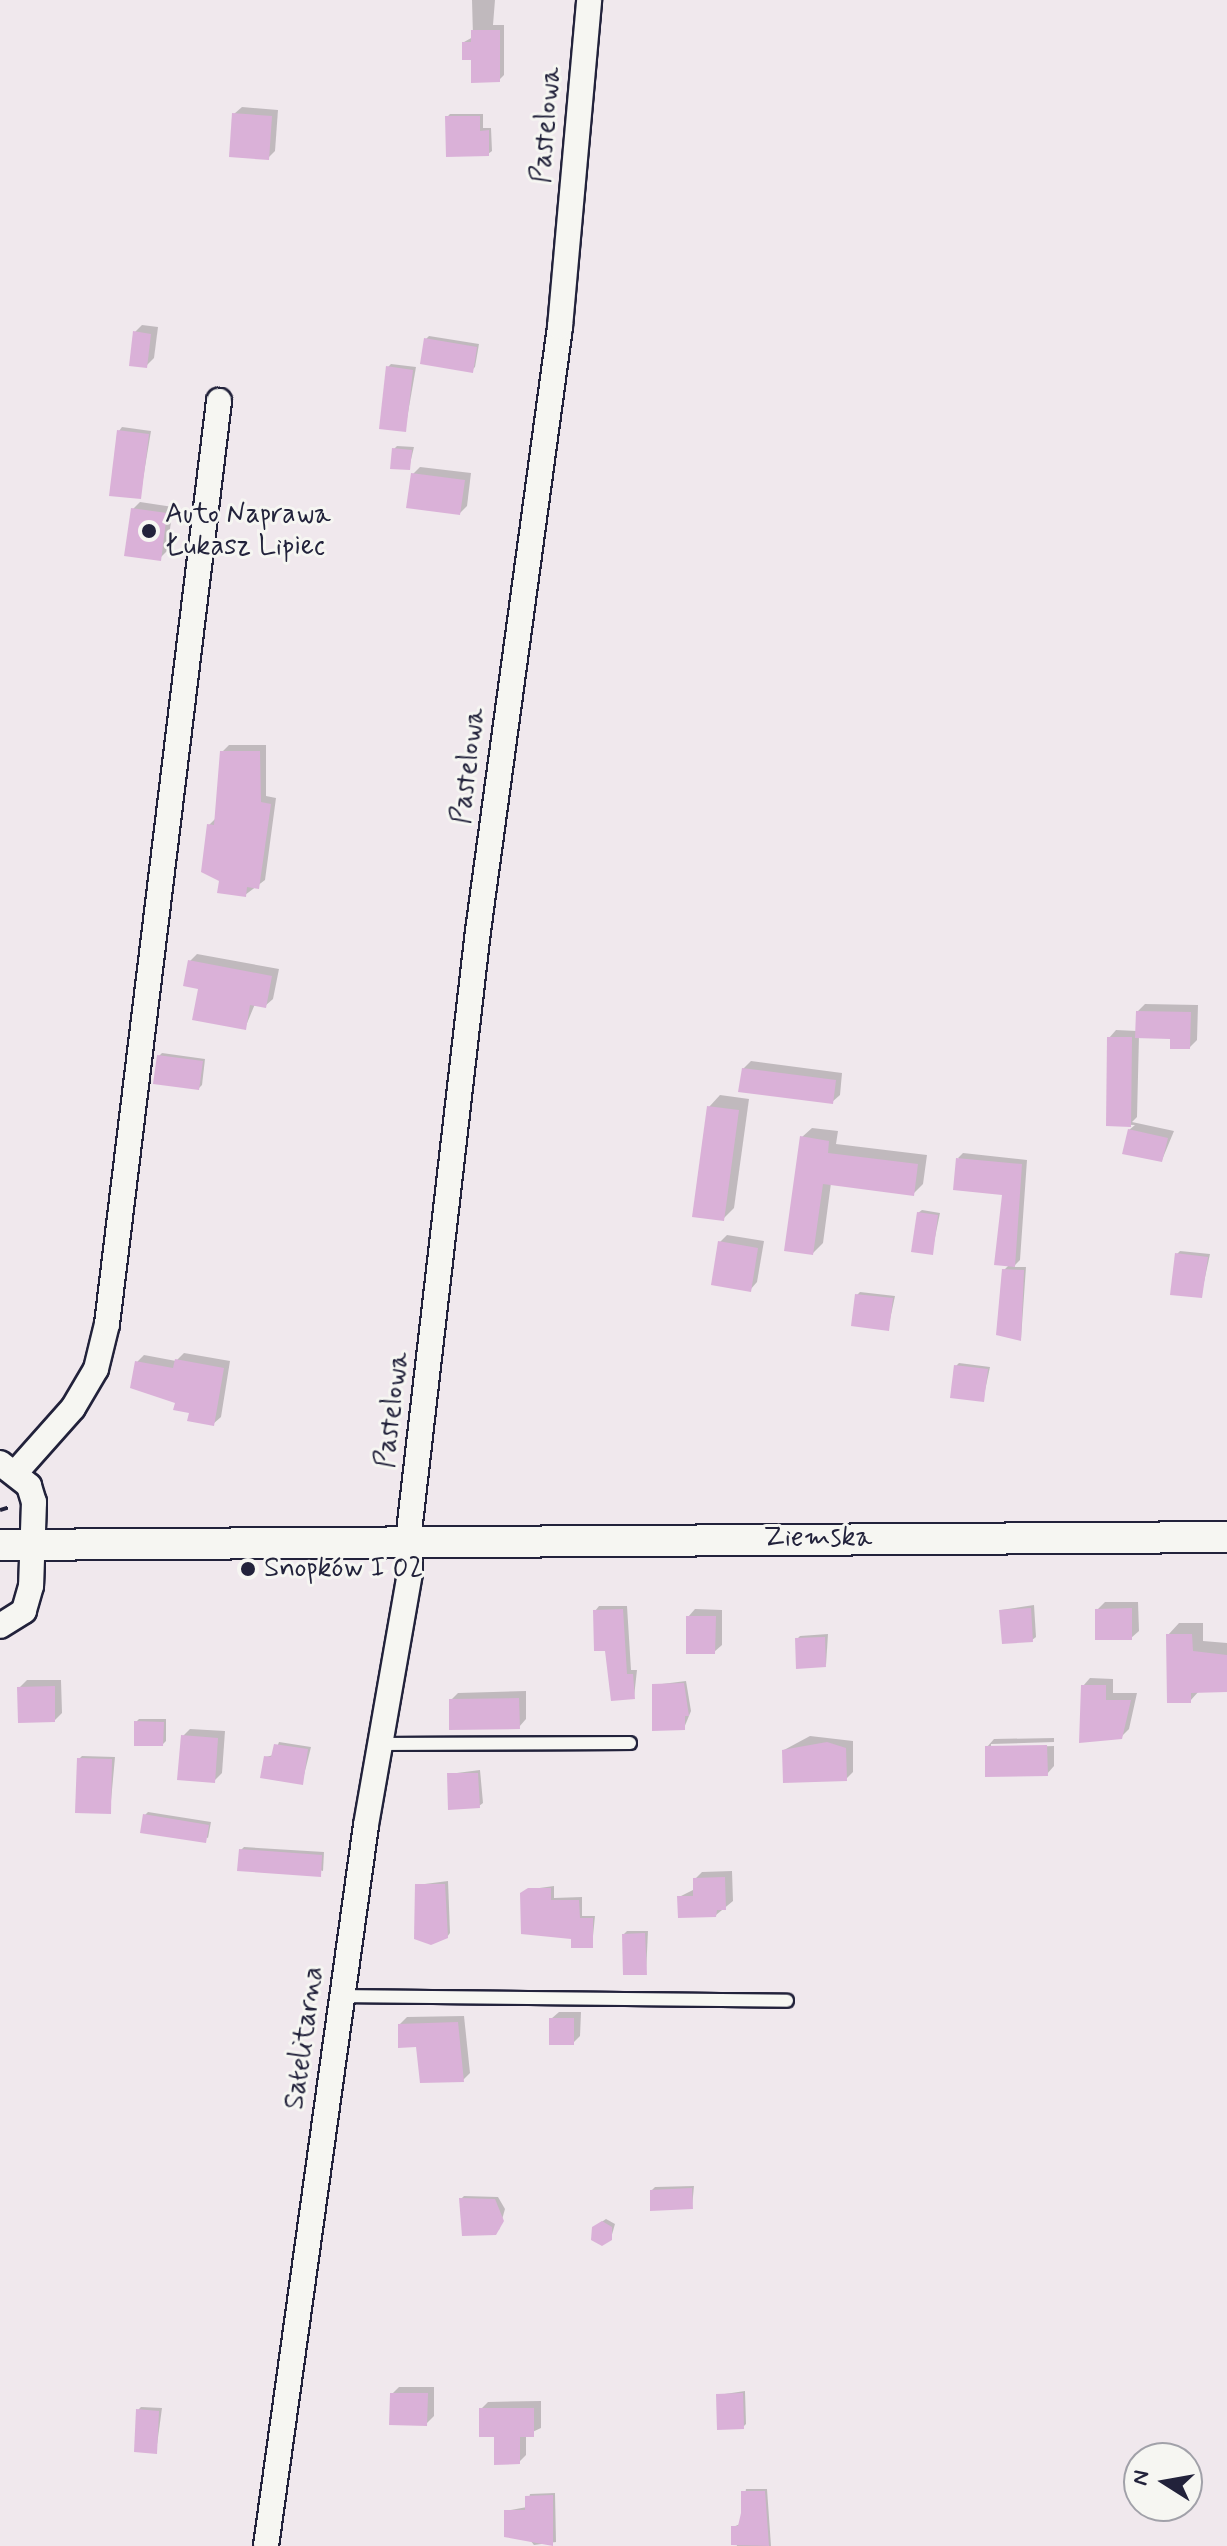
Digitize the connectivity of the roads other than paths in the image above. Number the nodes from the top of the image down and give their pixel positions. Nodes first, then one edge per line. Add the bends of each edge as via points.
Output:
1 (589, 0) edge
2 (219, 401) dead end
3 (8, 1467) edge
4 (1227, 1537) edge
5 (409, 1540) junction
6 (33, 1544) junction
7 (0, 1545) edge
8 (0, 1626) edge
9 (630, 1743) dead end
10 (382, 1744) junction
11 (342, 1996) junction
12 (787, 2001) dead end
13 (266, 2546) edge

1 - 5 street, Pastelowa via 560,327 478,931
2 - 3 street via 151,1016 107,1324 96,1369 73,1408
3 - 6 street via 29,1486
4 - 5 street, Ziemska
5 - 6 street, Ziemska
5 - 10 street, Satelitarna via 410,1573
6 - 7 street, Ziemska
6 - 8 street via 24,1611
9 - 10 lane
10 - 11 street, Satelitarna
11 - 12 lane
11 - 13 street, Satelitarna

